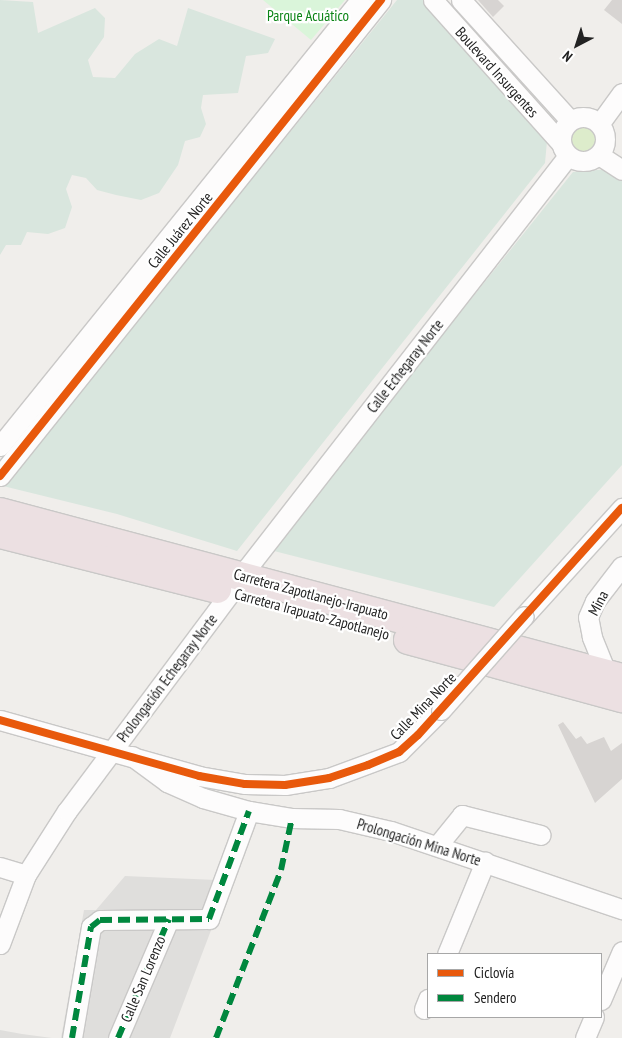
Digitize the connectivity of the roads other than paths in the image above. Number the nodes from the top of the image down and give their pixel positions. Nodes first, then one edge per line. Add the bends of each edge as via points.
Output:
1 (360, 0) edge
2 (381, 0) edge
3 (432, 0) edge
4 (461, 0) edge
5 (620, 100) edge
6 (570, 120) junction
7 (607, 142) edge
8 (565, 150) junction
9 (621, 165) edge
10 (107, 328) junction
11 (0, 446) edge
12 (0, 476) edge
13 (622, 508) edge
14 (0, 512) edge
15 (0, 534) edge
16 (622, 566) edge
17 (236, 584) junction
18 (614, 675) edge
19 (622, 698) edge
20 (0, 720) edge
21 (112, 751) junction
22 (132, 756) junction
23 (248, 811) junction
24 (540, 835) dead end
25 (437, 846) junction
26 (485, 862) junction
27 (0, 867) edge
28 (26, 875) junction
29 (622, 909) edge
30 (169, 919) junction
31 (0, 944) edge
32 (622, 950) edge
33 (447, 953) edge
34 (602, 998) edge
35 (594, 1018) edge
36 (72, 1038) edge
37 (118, 1038) edge
38 (585, 1038) edge

1 - 10 street, Calle Juárez Norte
2 - 10 street, Calle Juárez Norte
3 - 8 street, Boulevard Insurgentes
4 - 6 street, Boulevard Insurgentes
5 - 7 street
6 - 7 street via 580,116 591,117
6 - 8 street via 562,130
7 - 8 street via 589,160 578,161
7 - 9 street
8 - 17 street, Calle Echegaray Norte
10 - 11 street, Calle Juárez Norte
10 - 12 street, Calle Juárez Norte
13 - 22 street, Calle Mina Norte, bridge via 441,710 399,752 329,778 285,785 244,784 199,776
14 - 17 highway, Carretera Zapotlanejo-Irapuato
15 - 17 highway, Carretera Irapuato-Zapotlanejo
16 - 18 street, Mina via 595,601 588,617 592,637
17 - 18 highway, Carretera Zapotlanejo-Irapuato
17 - 19 highway, Carretera Irapuato-Zapotlanejo
17 - 21 street, Prolongación Echegaray Norte
20 - 21 street, Calle Mina Norte
21 - 22 street, Calle Mina Norte
21 - 28 street, Prolongación Echegaray Norte via 67,811
22 - 23 street, Prolongación Mina Norte via 167,782 203,798
23 - 25 street, Prolongación Mina Norte via 292,818 339,819
23 - 30 street via 209,919
24 - 25 street via 462,815
25 - 26 street, Prolongación Mina Norte
26 - 29 street, Prolongación Mina Norte
26 - 33 street
27 - 28 street
28 - 31 street, Prolongación Echegaray Norte
30 - 36 street via 100,920 92,927
30 - 37 street, Calle San Lorenzo
32 - 34 street
35 - 38 street

